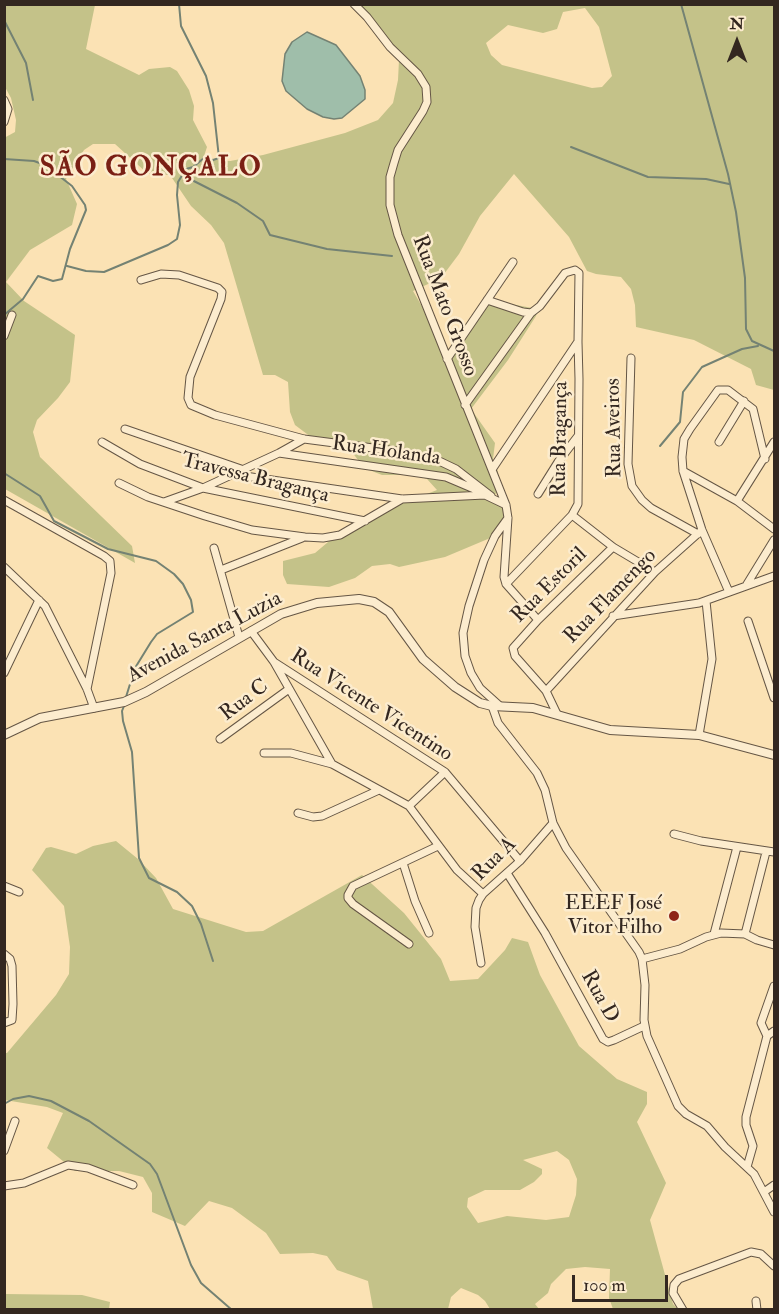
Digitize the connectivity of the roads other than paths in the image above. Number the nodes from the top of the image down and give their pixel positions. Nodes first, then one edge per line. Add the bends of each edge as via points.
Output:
1 (354, 4) edge
2 (4, 100) edge
3 (4, 122) edge
4 (513, 262) dead end
5 (141, 280) dead end
6 (487, 300) junction
7 (531, 313) junction
8 (12, 315) dead end
9 (4, 336) edge
10 (578, 342) junction
11 (631, 358) dead end
12 (447, 359) junction
13 (744, 401) junction
14 (465, 405) junction
15 (125, 429) dead end
16 (578, 436) junction
17 (304, 439) junction
18 (102, 442) dead end
19 (719, 442) dead end
20 (774, 442) edge
21 (279, 453) junction
22 (765, 459) junction
23 (493, 468) junction
24 (241, 469) junction
25 (683, 471) junction
26 (231, 474) junction
27 (119, 483) dead end
28 (203, 488) junction
29 (537, 494) dead end
30 (488, 495) junction
31 (402, 499) junction
32 (4, 500) edge
33 (737, 501) junction
34 (164, 502) junction
35 (506, 505) junction
36 (572, 515) junction
37 (508, 518) junction
38 (364, 521) junction
39 (774, 529) edge
40 (700, 532) junction
41 (305, 537) junction
42 (774, 540) edge
43 (613, 547) junction
44 (214, 548) dead end
45 (4, 567) edge
46 (221, 570) junction
47 (655, 572) junction
48 (774, 576) edge
49 (506, 584) junction
50 (747, 584) junction
51 (729, 592) junction
52 (39, 600) junction
53 (706, 601) junction
54 (613, 616) junction
55 (538, 620) junction
56 (748, 621) dead end
57 (250, 631) junction
58 (239, 637) junction
59 (274, 662) junction
60 (4, 673) edge
61 (87, 689) junction
62 (289, 689) junction
63 (546, 691) junction
64 (774, 698) edge
65 (496, 706) junction
66 (94, 708) junction
67 (557, 714) junction
68 (6, 731) edge
69 (699, 735) junction
70 (220, 739) dead end
71 (264, 753) dead end
72 (774, 755) edge
73 (332, 764) junction
74 (445, 772) junction
75 (380, 790) junction
76 (409, 806) junction
77 (298, 813) dead end
78 (554, 823) junction
79 (674, 834) dead end
80 (438, 846) junction
81 (737, 847) junction
82 (766, 852) junction
83 (774, 852) edge
84 (520, 861) junction
85 (403, 863) junction
86 (507, 873) junction
87 (4, 886) edge
88 (19, 892) dead end
89 (483, 894) junction
90 (429, 933) dead end
91 (714, 934) junction
92 (745, 934) junction
93 (409, 944) dead end
94 (774, 945) edge
95 (7, 956) edge
96 (642, 959) junction
97 (481, 963) dead end
98 (774, 986) edge
99 (4, 1023) edge
100 (644, 1026) junction
101 (774, 1031) edge
102 (767, 1036) junction
103 (15, 1121) dead end
104 (4, 1151) edge
105 (747, 1167) junction
106 (133, 1185) dead end
107 (774, 1185) edge
108 (4, 1186) edge
109 (764, 1192) junction
110 (774, 1212) edge
111 (774, 1266) edge
112 (756, 1300) dead end
113 (683, 1310) edge
114 (757, 1310) edge

1 - 12 street, Rua Mato Grosso via 426,87 427,102 394,163 390,205
2 - 3 street via 8,109
4 - 6 street
5 - 17 street via 161,274 179,275 221,290 221,299 190,377 191,405
6 - 7 street
6 - 12 street
7 - 10 street, Rua Bragança via 561,276 568,270 578,270
7 - 14 street
8 - 9 street
10 - 16 street, Rua Bragança
10 - 23 street
11 - 40 street, Rua Aveiros via 628,464 632,486 651,508
12 - 14 street, Rua Mato Grosso
13 - 19 street
13 - 22 street via 753,410
13 - 25 street via 728,390 715,393 684,439
14 - 23 street, Rua Mato Grosso
15 - 24 street
16 - 29 street
16 - 36 street, Rua Bragança via 579,497
17 - 21 street
17 - 30 street via 437,460 456,469
18 - 28 street, Travessa Bragança via 140,464
20 - 22 street
21 - 24 street
21 - 30 street, Rua Holanda via 446,477
22 - 33 street
23 - 35 street, Rua Mato Grosso
24 - 26 street
25 - 33 street
25 - 40 street
26 - 28 street
26 - 31 street
27 - 34 street
28 - 34 street
28 - 38 street, Travessa Bragança
30 - 31 street
30 - 35 street
31 - 38 street
32 - 61 street via 110,561 111,573
33 - 39 street
34 - 41 street via 252,530
35 - 37 street, Rua Mato Grosso
36 - 43 street, Rua Bragança
36 - 49 street
37 - 49 street, Rua Mato Grosso
37 - 65 street via 484,560 463,633 471,674
38 - 41 street via 340,535
40 - 47 street, Rua Flamengo
40 - 51 street
41 - 46 street
42 - 50 street
43 - 47 street, Rua Bragança
43 - 55 street, Rua Estoril
44 - 46 street
45 - 52 street
46 - 58 street
47 - 54 street, Rua Flamengo
48 - 50 street
49 - 55 street
50 - 51 street
51 - 53 street
52 - 60 street
52 - 61 street
53 - 54 street
53 - 69 street via 712,659
54 - 63 street, Rua Flamengo
55 - 63 street, Rua Estoril via 513,651
56 - 64 street
57 - 58 street, Avenida Santa Luzia
57 - 59 street
57 - 65 street, Avenida Santa Luzia via 280,614 317,603 368,600 394,617 438,672 471,699
58 - 66 street, Avenida Santa Luzia via 146,692 124,702
59 - 62 street
59 - 74 street, Rua Vicente Vicentino
61 - 66 street
62 - 70 street, Rua C
62 - 73 street
63 - 67 street
65 - 67 street, Avenida Santa Luzia via 521,706
65 - 78 street via 496,718 537,773
66 - 68 street, Avenida Santa Luzia via 40,718
67 - 69 street, Avenida Santa Luzia via 610,730
69 - 72 street, Avenida Santa Luzia
71 - 73 street via 291,753
73 - 75 street
74 - 76 street
74 - 84 street, Rua Vicente Vicentino
75 - 76 street
75 - 77 street via 322,816
76 - 80 street
78 - 84 street, Rua A
78 - 96 street via 566,848
79 - 81 street
80 - 85 street
80 - 89 street
81 - 82 street
81 - 91 street
82 - 83 street
82 - 92 street
84 - 86 street, Rua A
85 - 90 street
85 - 93 street via 353,886 348,898
86 - 89 street, Rua A
86 - 100 street, Rua D via 545,933 603,1040 608,1042
87 - 88 street
89 - 97 street, Rua A via 475,917
91 - 92 street
91 - 96 street via 680,949
92 - 94 street
95 - 99 street via 13,974 13,1017
96 - 100 street
98 - 102 street via 761,1023
100 - 105 street via 678,1106 707,1126
101 - 102 street
102 - 105 street via 746,1117 753,1146
103 - 104 street
105 - 109 street
106 - 108 street via 88,1168 68,1165 24,1183
107 - 109 street
109 - 110 street
111 - 113 street via 759,1253 751,1252 679,1279 673,1293
112 - 114 street

